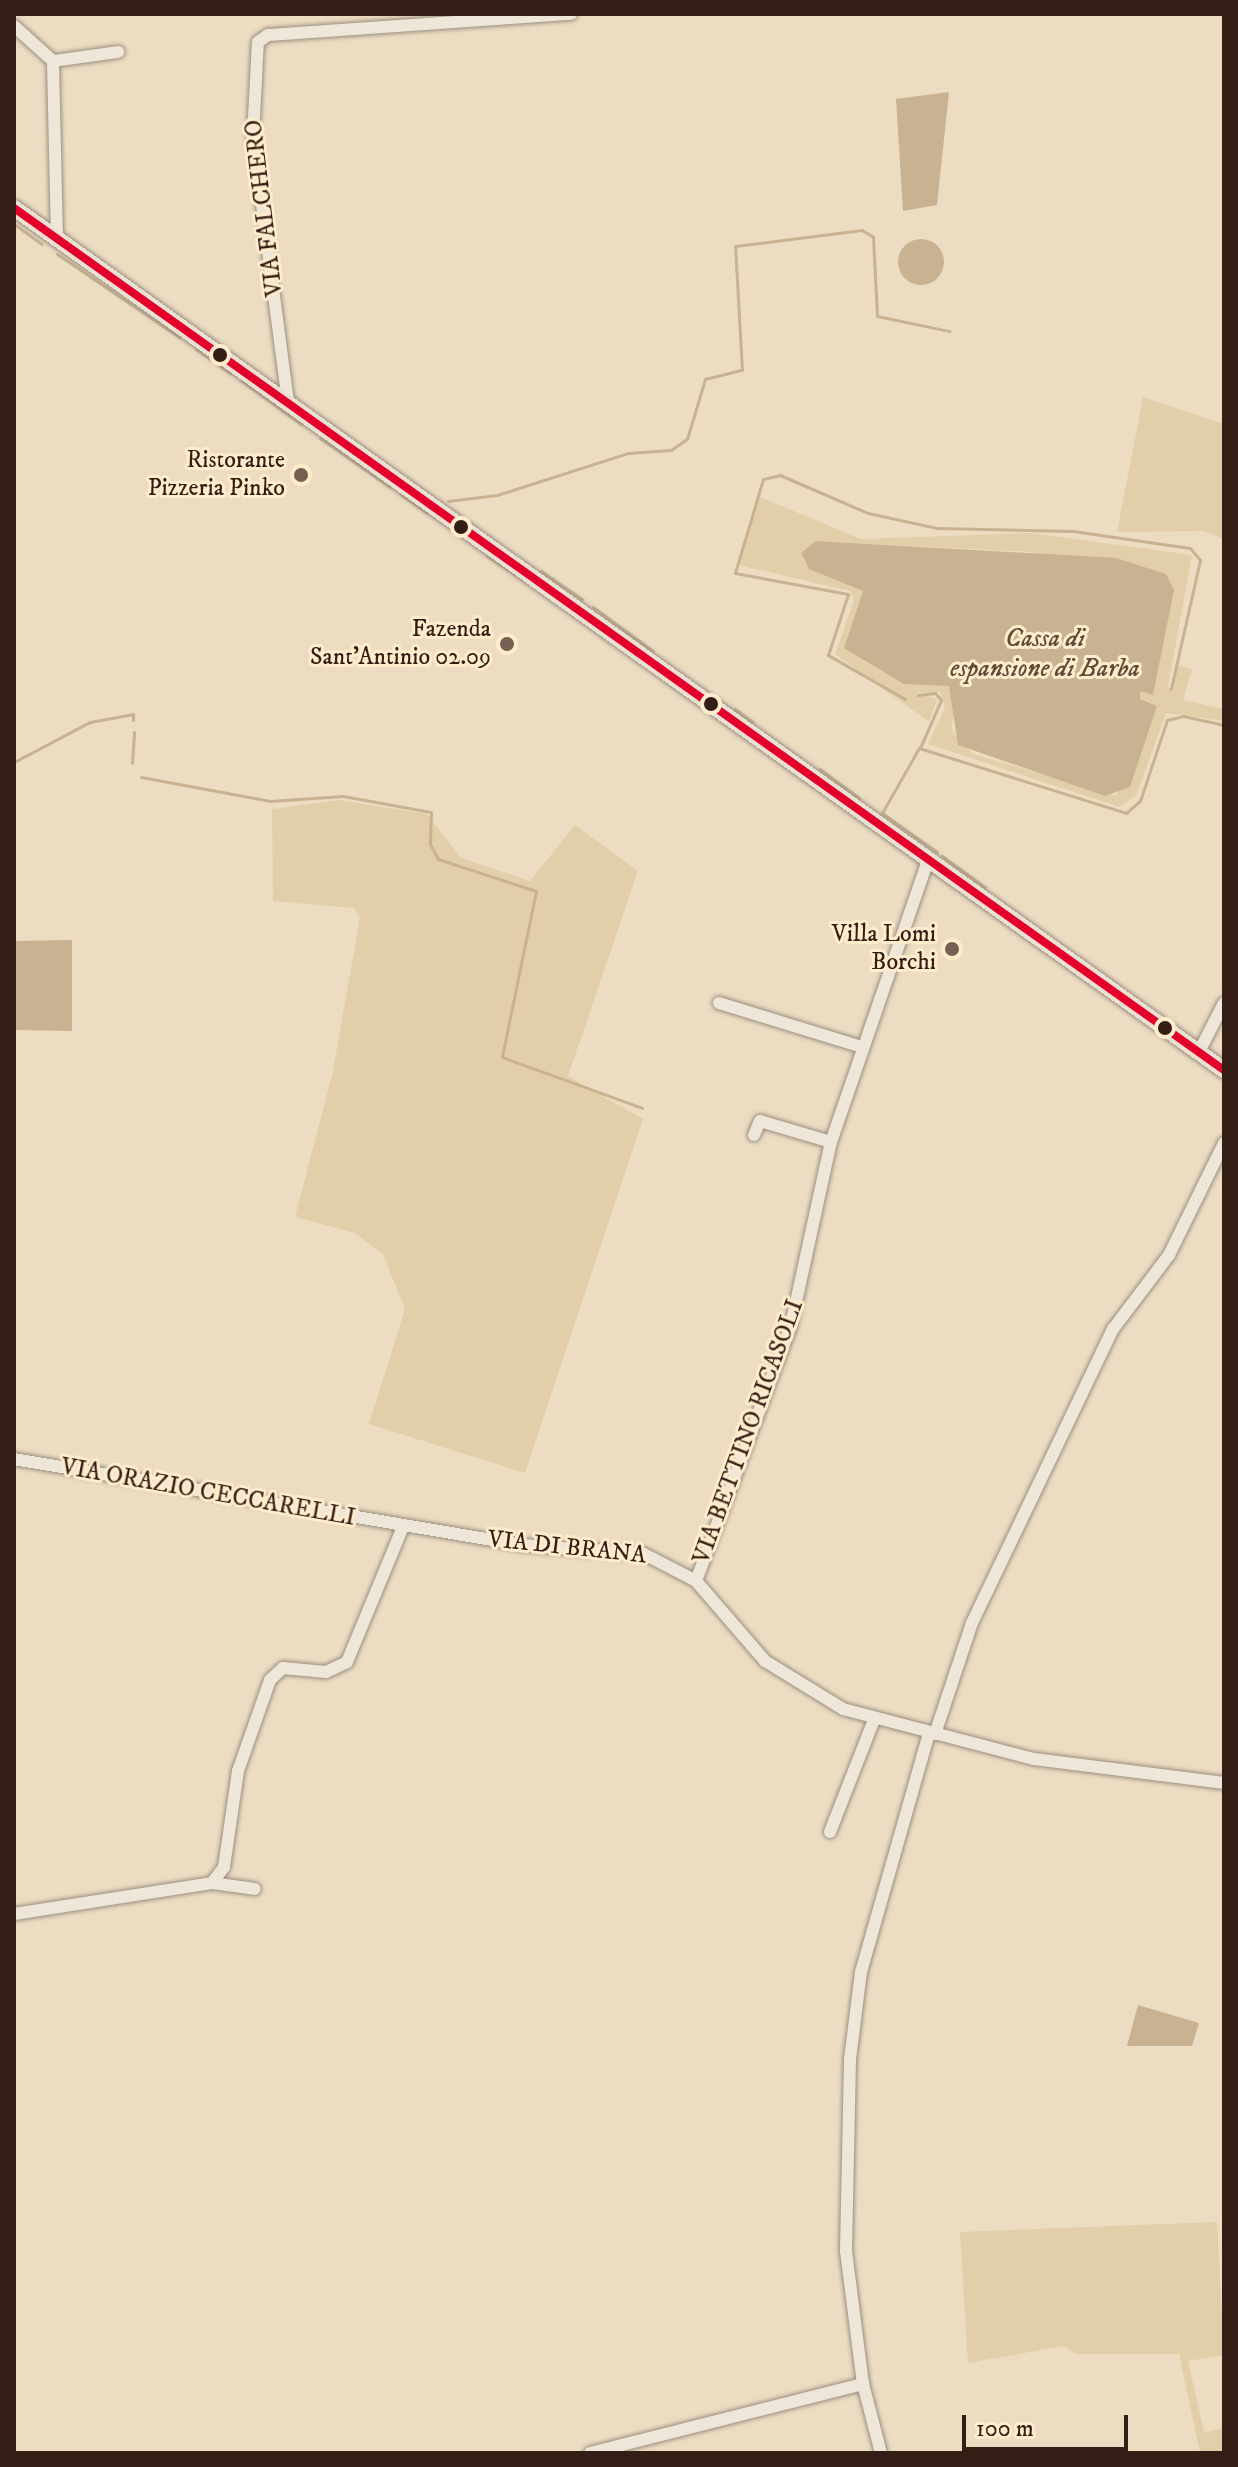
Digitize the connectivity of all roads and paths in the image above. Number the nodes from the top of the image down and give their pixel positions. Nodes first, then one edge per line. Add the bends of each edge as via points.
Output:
1 (571, 14) edge
2 (14, 26) edge
3 (118, 52) dead end
4 (53, 61) junction
5 (14, 208) edge
6 (57, 239) junction
7 (288, 402) junction
8 (929, 858) junction
9 (719, 1003) dead end
10 (1224, 1003) edge
11 (862, 1047) junction
12 (1199, 1052) junction
13 (1224, 1070) edge
14 (754, 1135) dead end
15 (831, 1142) junction
16 (1224, 1143) edge
17 (14, 1459) edge
18 (403, 1527) junction
19 (696, 1581) junction
20 (874, 1720) junction
21 (932, 1734) junction
22 (1224, 1783) edge
23 (830, 1832) dead end
24 (212, 1883) junction
25 (255, 1889) dead end
26 (14, 1914) edge
27 (863, 2384) junction
28 (590, 2453) edge
29 (881, 2453) edge

1 - 7 street, VIA FALCHERO via 268,35 258,42 253,136
2 - 4 street
3 - 4 street
4 - 6 street
5 - 6 main road
6 - 7 main road
7 - 8 main road
8 - 11 street, VIA BETTINO RICASOLI
8 - 12 main road
9 - 11 street
10 - 12 street
11 - 15 street, VIA BETTINO RICASOLI
12 - 13 main road
14 - 15 street via 760,1121
15 - 19 street, VIA BETTINO RICASOLI via 791,1325
16 - 21 street via 1169,1255 1113,1329 972,1623
17 - 18 street, VIA ORAZIO CECCARELLI
18 - 19 street, VIA DI BRANA via 644,1554
18 - 24 street via 347,1662 326,1672 288,1667 270,1680 238,1771 224,1867
19 - 20 street, VIA DI BRANA via 765,1661 823,1700
20 - 21 street, VIA DI BRANA
20 - 23 street
21 - 22 street, VIA DI BRANA via 1072,1766
21 - 27 street via 861,1972 850,2059 846,2251
24 - 25 street
24 - 26 street
27 - 28 street
27 - 29 street

